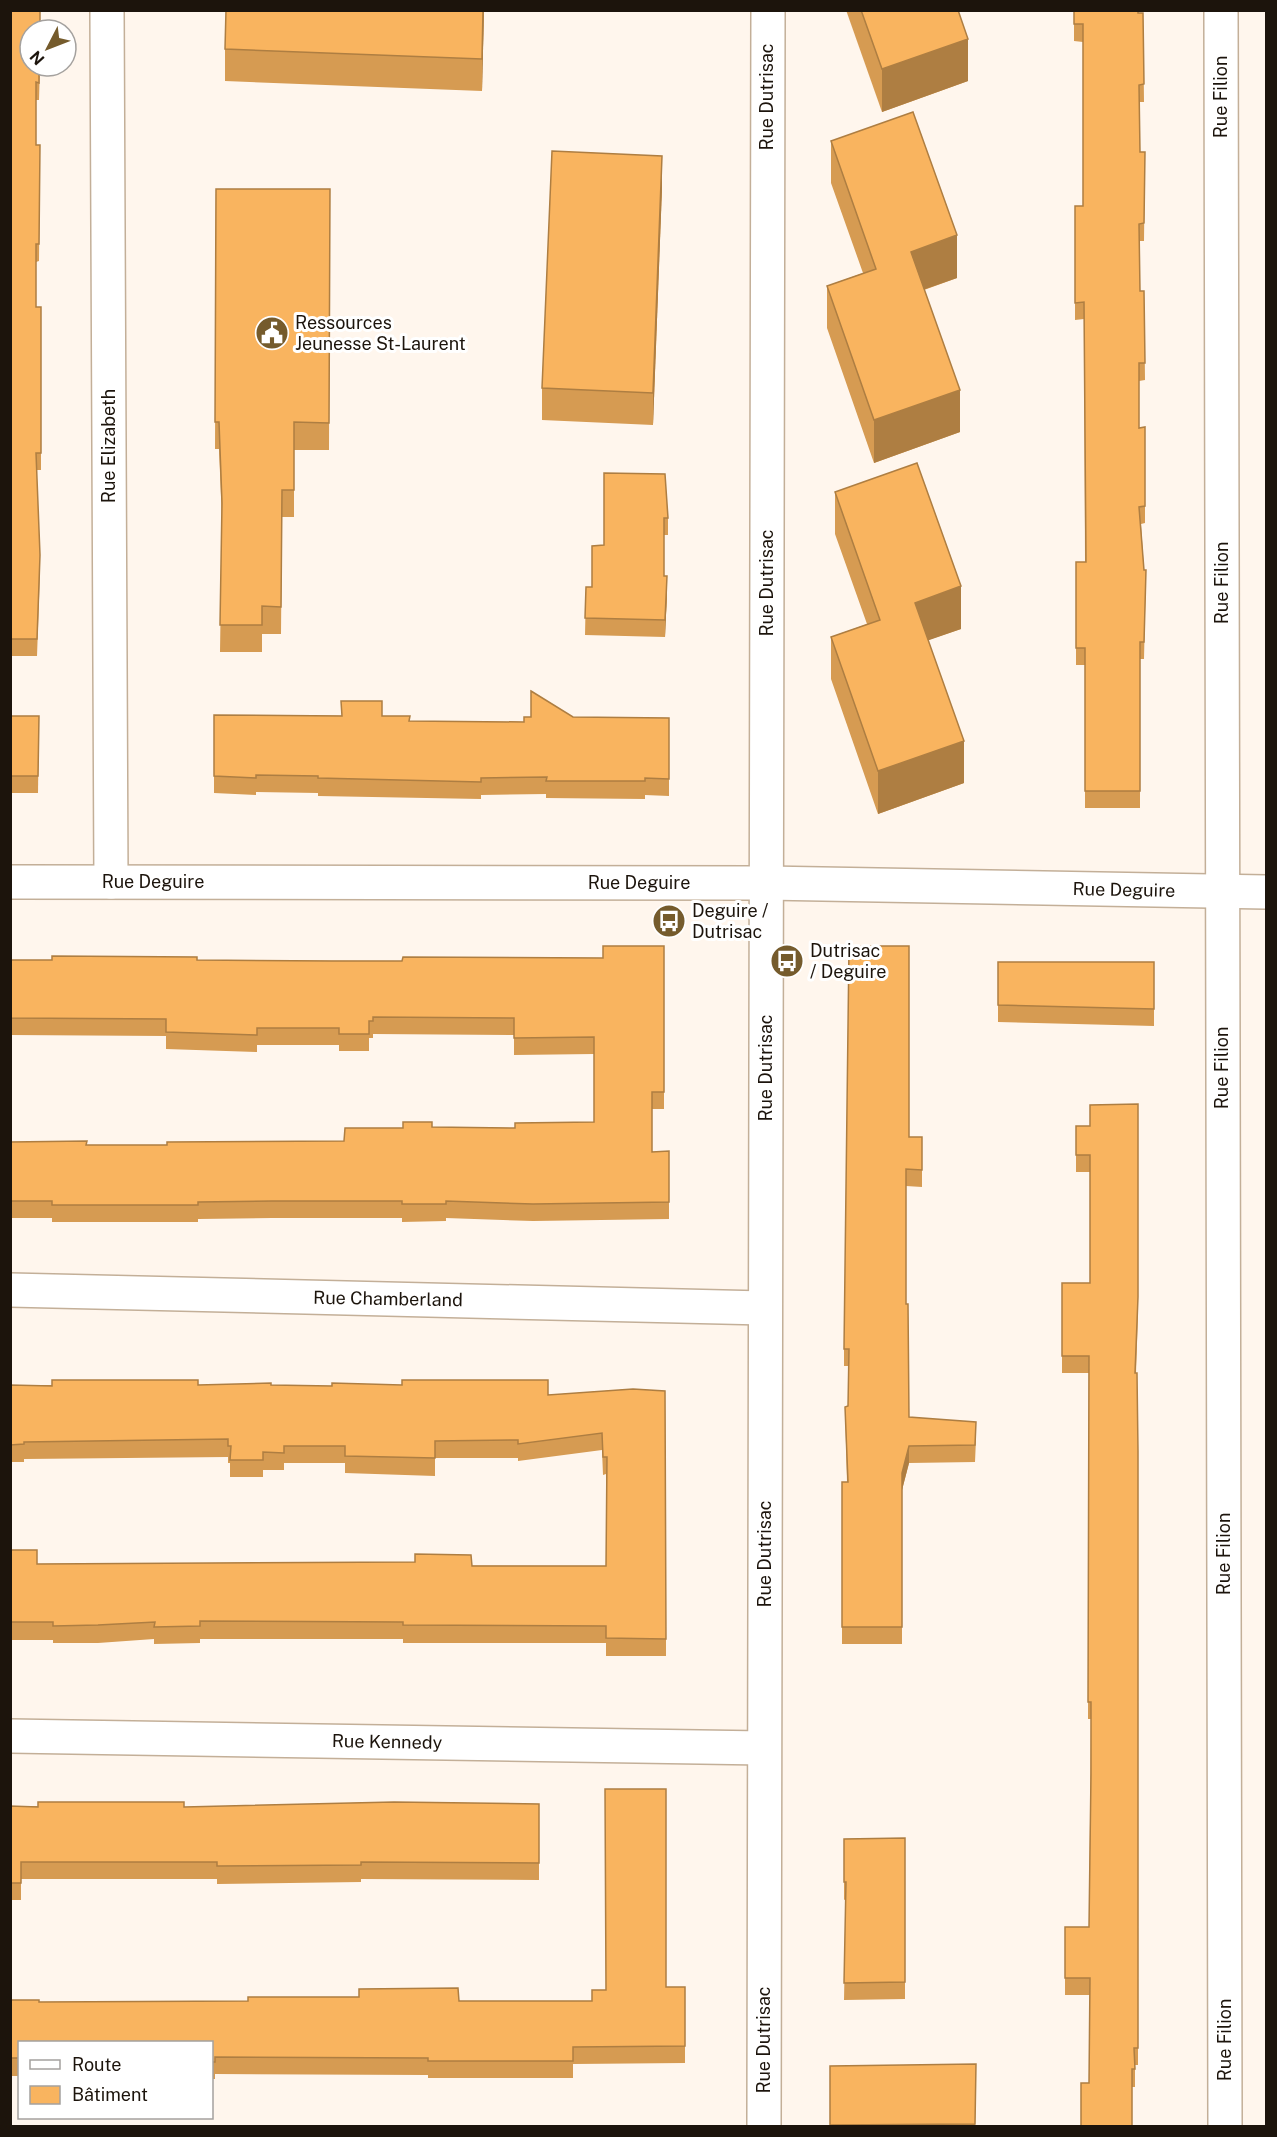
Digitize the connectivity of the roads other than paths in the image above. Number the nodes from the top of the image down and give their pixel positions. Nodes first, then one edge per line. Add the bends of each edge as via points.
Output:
1 (108, 10) edge
2 (768, 10) edge
3 (1221, 10) edge
4 (10, 882) edge
5 (111, 882) junction
6 (766, 883) junction
7 (1222, 891) junction
8 (1266, 892) edge
9 (10, 1290) edge
10 (765, 1308) junction
11 (10, 1736) edge
12 (764, 1748) junction
13 (764, 2127) edge
14 (1226, 2127) edge

1 - 5 street, Rue Elizabeth
2 - 6 street, Rue Dutrisac
3 - 7 street, Rue Filion
4 - 5 street, Rue Deguire
5 - 6 street, Rue Deguire
6 - 7 street, Rue Deguire
6 - 10 street, Rue Dutrisac
7 - 8 street, Rue Deguire
7 - 14 street, Rue Filion
9 - 10 street, Rue Chamberland
10 - 12 street, Rue Dutrisac
11 - 12 street, Rue Kennedy
12 - 13 street, Rue Dutrisac

